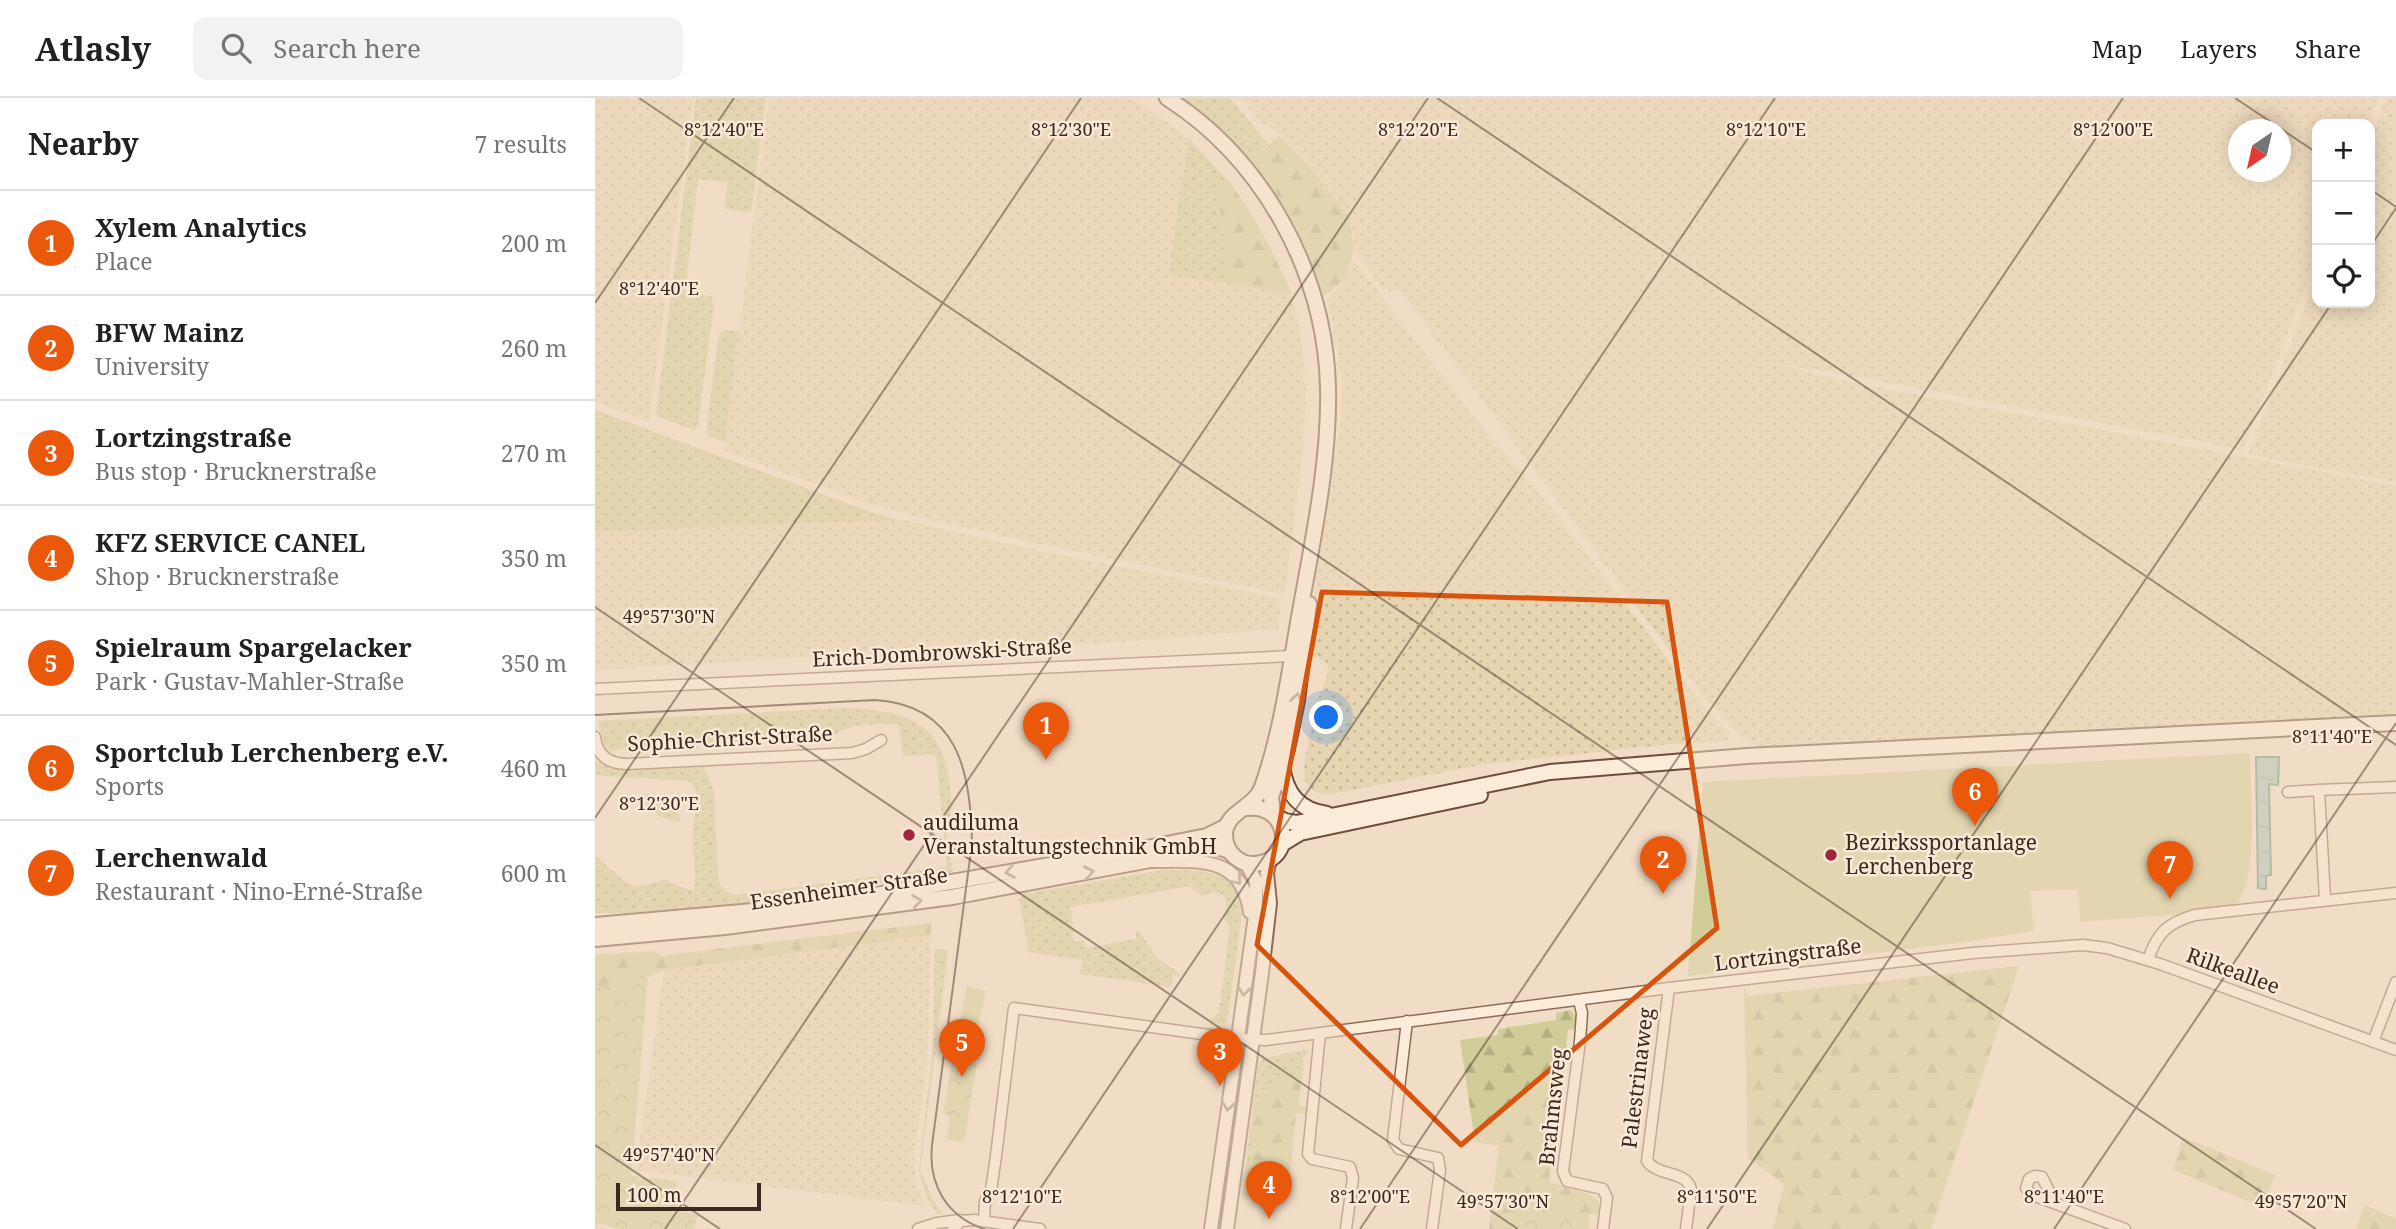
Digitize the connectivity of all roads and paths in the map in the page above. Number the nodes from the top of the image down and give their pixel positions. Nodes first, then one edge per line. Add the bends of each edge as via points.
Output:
1 (1167, 98) edge
2 (1312, 547) junction
3 (1291, 656) junction
4 (595, 689) edge
5 (2396, 723) edge
6 (595, 737) edge
7 (881, 740) dead end
8 (1282, 764) junction
9 (1604, 767) junction
10 (2396, 787) edge
11 (2319, 790) junction
12 (2288, 792) dead end
13 (1247, 808) junction
14 (1274, 815) junction
15 (1334, 816) junction
16 (1227, 826) junction
17 (1282, 844) junction
18 (1230, 851) junction
19 (1270, 859) junction
20 (1150, 860) junction
21 (1246, 863) junction
22 (2396, 893) edge
23 (2325, 899) junction
24 (595, 925) edge
25 (595, 939) edge
26 (1250, 943) junction
27 (2052, 948) joint
28 (2148, 960) junction
29 (2396, 982) edge
30 (1669, 988) junction
31 (1579, 1001) junction
32 (1407, 1021) junction
33 (1320, 1033) junction
34 (1238, 1039) junction
35 (1252, 1040) junction
36 (2373, 1042) junction
37 (2396, 1050) edge
38 (2055, 1203) dead end
39 (964, 1220) junction
40 (984, 1221) junction
41 (918, 1229) edge
42 (953, 1229) edge
43 (1040, 1229) edge
44 (1211, 1229) edge
45 (1227, 1229) edge
46 (1346, 1229) edge
47 (1432, 1229) edge
48 (1603, 1229) edge
49 (1685, 1229) edge
50 (2125, 1229) edge

1 - 2 main road via 1203,125 1248,172 1275,208 1307,275 1322,331 1328,395
2 - 3 main road
8 -> 2 main road via 1308,624
3 - 4 street, Erich-Dombrowski-Straße
3 - 13 main road via 1268,771 1260,793
5 - 9 main road
6 - 7 street, Sophie-Christ-Straße via 603,757 627,764 852,753
8 - 14 main road via 1271,797
8 - 15 main road via 1285,785 1297,802
9 - 15 main road via 1550,772
9 - 17 main road via 1300,833
10 - 11 street
11 - 12 street
11 - 23 street
13 - 14 main road via 1261,808
13 - 16 main road via 1234,814
14 - 15 main road via 1291,823
14 - 17 main road via 1283,832
16 - 18 main road via 1225,839
16 -> 24 main road, Essenheimer Straße via 1207,836 1126,852 811,906
17 - 19 main road
18 - 20 main road, Essenheimer Straße via 1214,846
18 - 21 main road
19 - 21 main road
19 - 35 street via 1270,903
25 -> 20 main road, Essenheimer Straße via 952,897
20 -> 26 street via 1202,861 1229,870 1247,895
21 - 26 street via 1256,881
22 - 23 street
23 - 28 street via 2175,921 2156,940
26 -> 34 street
27 - 28 street, Rilkeallee via 2095,946
27 - 30 street, Lortzingstraße
28 - 36 street, Rilkeallee
29 - 36 street
30 - 31 street, Lortzingstraße
30 - 49 street, Palestrinaweg via 1647,1161 1656,1171 1689,1183
31 - 32 street, Lortzingstraße
31 - 48 street, Brahmsweg via 1580,1041 1563,1171 1567,1181 1603,1189 1607,1198
32 - 33 street, Lortzingstraße
32 - 47 street via 1393,1140 1399,1149 1438,1158
33 - 35 street, Lortzingstraße
33 - 46 street via 1308,1154 1312,1159 1350,1167 1353,1178
34 - 35 street, Lortzingstraße
34 - 40 street, Lortzingstraße via 1014,1008
34 -> 44 street
35 - 45 street
36 - 37 street, Rilkeallee
38 - 50 street
39 - 40 street
39 - 41 street
39 - 42 street
40 - 43 street

